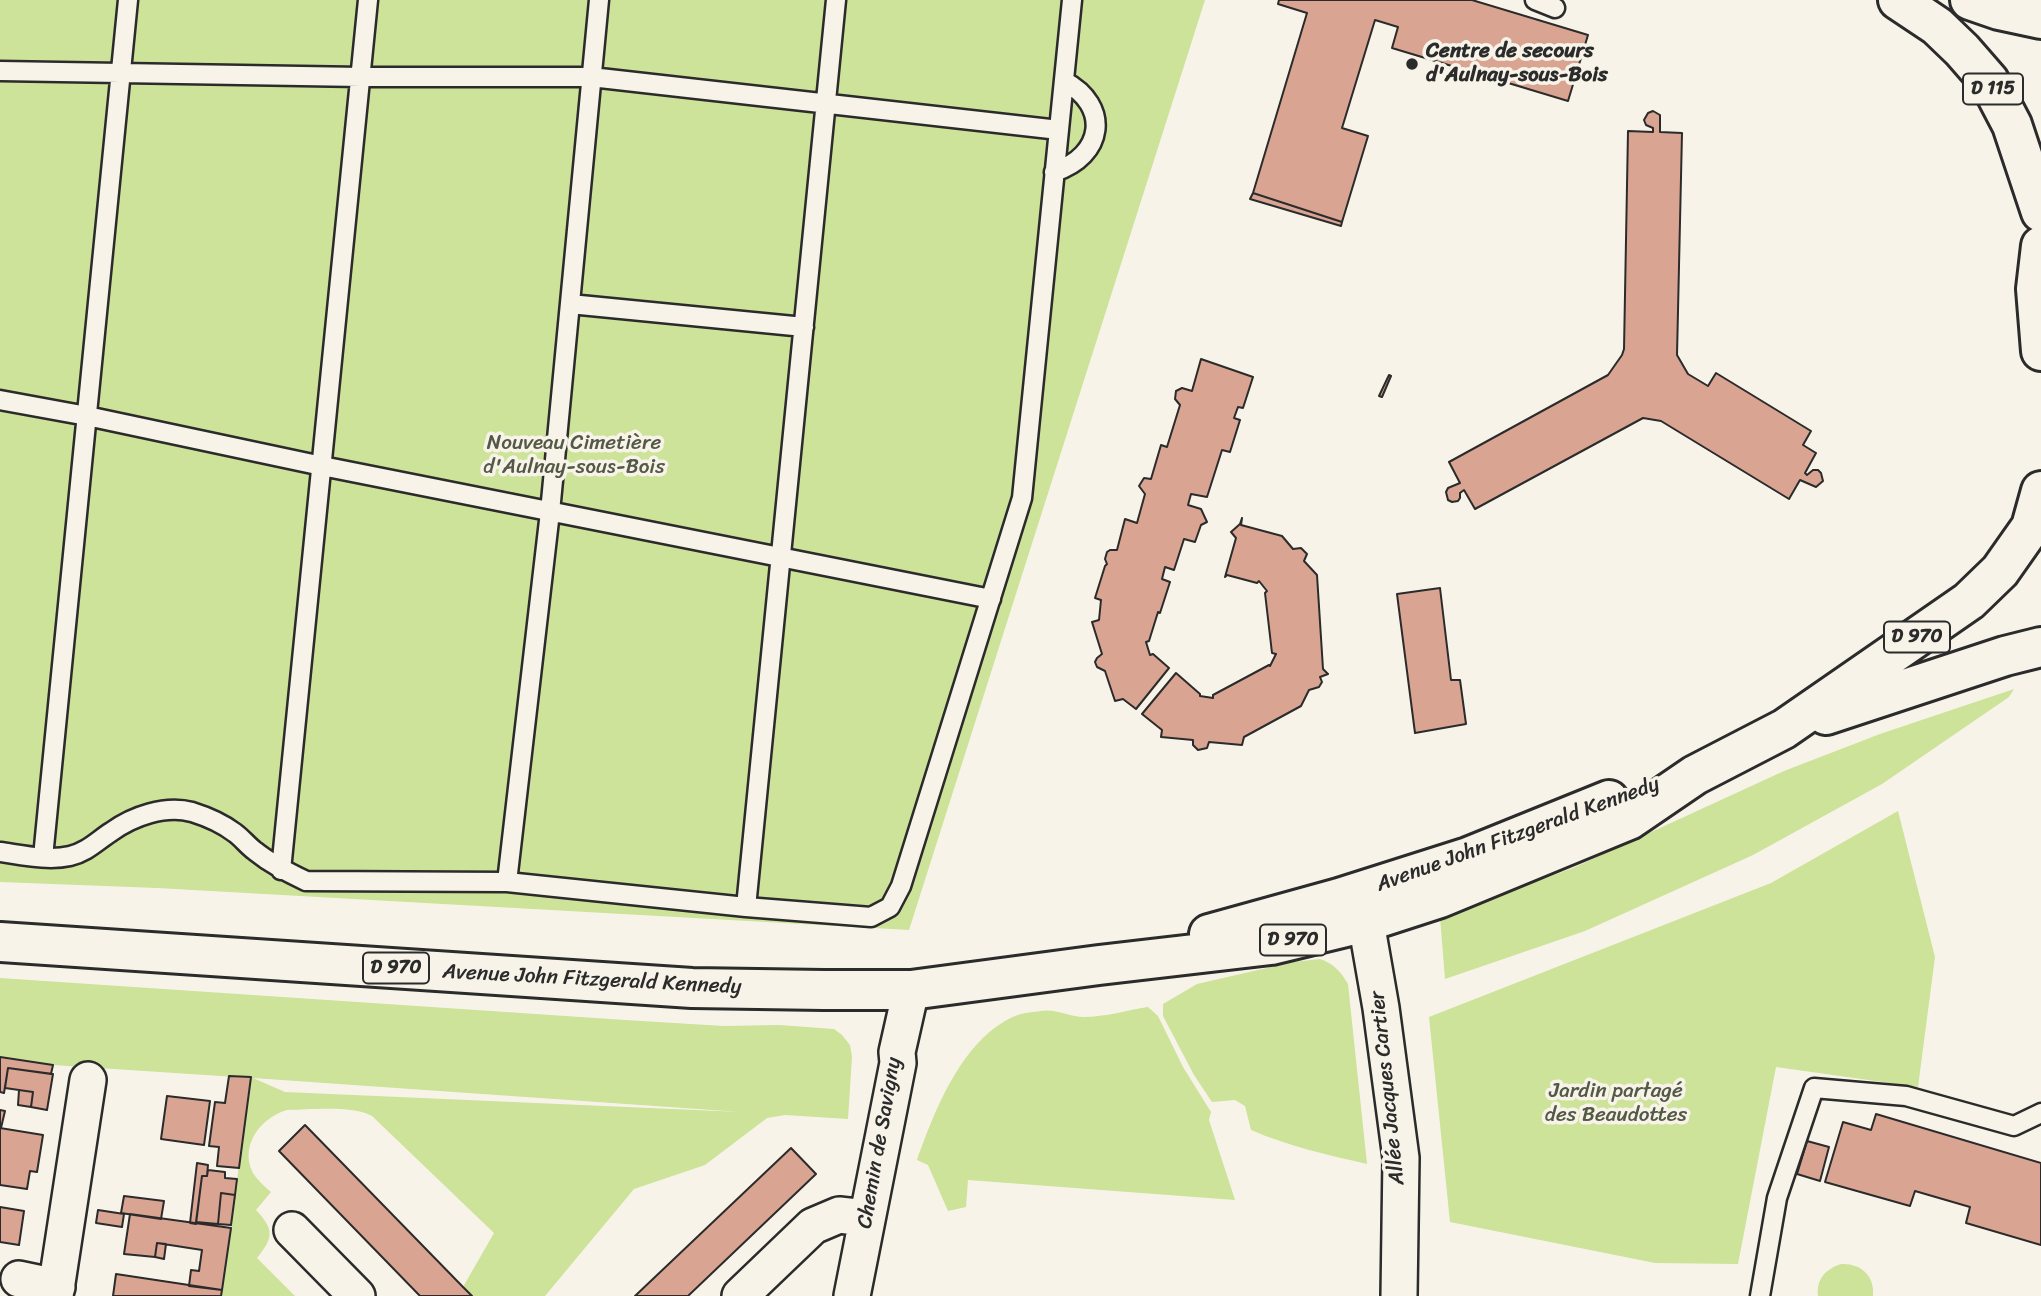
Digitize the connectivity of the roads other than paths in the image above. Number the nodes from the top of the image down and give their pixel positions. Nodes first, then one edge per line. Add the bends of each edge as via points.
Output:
1 (128, 0) edge
2 (368, 0) edge
3 (599, 0) edge
4 (836, 0) edge
5 (1072, 0) edge
6 (1535, 0) edge
7 (1898, 0) edge
8 (1970, 0) edge
9 (1555, 8) dead end
10 (2041, 19) edge
11 (0, 71) edge
12 (122, 73) junction
13 (361, 78) junction
14 (591, 78) junction
15 (1064, 81) junction
16 (826, 104) junction
17 (1059, 130) junction
18 (1055, 172) junction
19 (2041, 212) edge
20 (2041, 246) edge
21 (570, 304) junction
22 (804, 327) junction
23 (2041, 351) edge
24 (0, 400) edge
25 (87, 416) junction
26 (322, 467) junction
27 (2041, 491) edge
28 (550, 512) junction
29 (781, 559) junction
30 (991, 599) junction
31 (2041, 647) edge
32 (1784, 729) junction
33 (1695, 775) junction
34 (0, 852) edge
35 (43, 857) junction
36 (281, 870) junction
37 (507, 882) junction
38 (746, 907) junction
39 (1366, 922) junction
40 (0, 942) edge
41 (1099, 965) junction
42 (911, 990) junction
43 (88, 1080) dead end
44 (2041, 1113) edge
45 (866, 1218) junction
46 (292, 1230) dead end
47 (10, 1277) edge
48 (56, 1291) edge
49 (357, 1296) edge
50 (740, 1296) edge
51 (852, 1296) edge
52 (1399, 1296) edge
53 (1760, 1296) edge

1 - 12 lane
2 - 13 lane
3 - 14 lane
4 - 16 lane
5 - 15 lane
6 - 9 lane
7 - 19 main road, D 115 via 1937,26 1989,81 2012,125
8 - 10 main road
11 - 12 lane
12 - 13 lane
12 - 25 lane
13 - 14 lane
13 - 26 lane
14 - 16 lane
14 - 21 lane
15 - 17 lane
15 - 18 lane via 1083,95 1097,125 1087,151
16 - 17 lane
16 - 22 lane
17 - 18 lane
18 - 30 lane via 1022,498
20 - 23 main road via 2036,289
21 - 22 lane
21 - 28 lane
22 - 29 lane
24 - 25 lane
25 - 26 lane
25 - 35 lane
26 - 28 lane
26 - 36 lane
27 - 32 main road, Avenue John Fitzgerald Kennedy / D 970 via 2031,527 2000,571 1969,601
28 - 29 lane
28 - 37 lane
29 - 30 lane
29 - 38 lane
30 - 38 lane via 901,886 890,907 871,917
31 - 32 main road, Avenue John Fitzgerald Kennedy / D 970
32 - 33 main road, Avenue John Fitzgerald Kennedy / D 970
33 - 39 main road, Avenue John Fitzgerald Kennedy / D 970 via 1629,820 1479,883
33 - 41 main road, Avenue John Fitzgerald Kennedy / D 970 via 1619,796 1468,857
34 - 35 lane
35 - 36 lane via 69,856 90,848 129,821 159,811 188,811 225,826
36 - 37 lane via 306,881
37 - 38 lane
39 - 41 main road, Avenue John Fitzgerald Kennedy / D 970 via 1271,945
39 - 52 street, Allée Jacques Cartier via 1401,1158
40 - 42 main road, Avenue John Fitzgerald Kennedy / D 970 via 692,988
41 - 42 main road, Avenue John Fitzgerald Kennedy / D 970
42 - 45 street, Chemin de Savigny
43 - 48 street
44 - 53 lane via 2014,1126 1906,1096 1814,1088 1777,1198
45 - 50 street via 839,1215 813,1226
45 - 51 street, Chemin de Savigny
46 - 49 street
47 - 48 street

